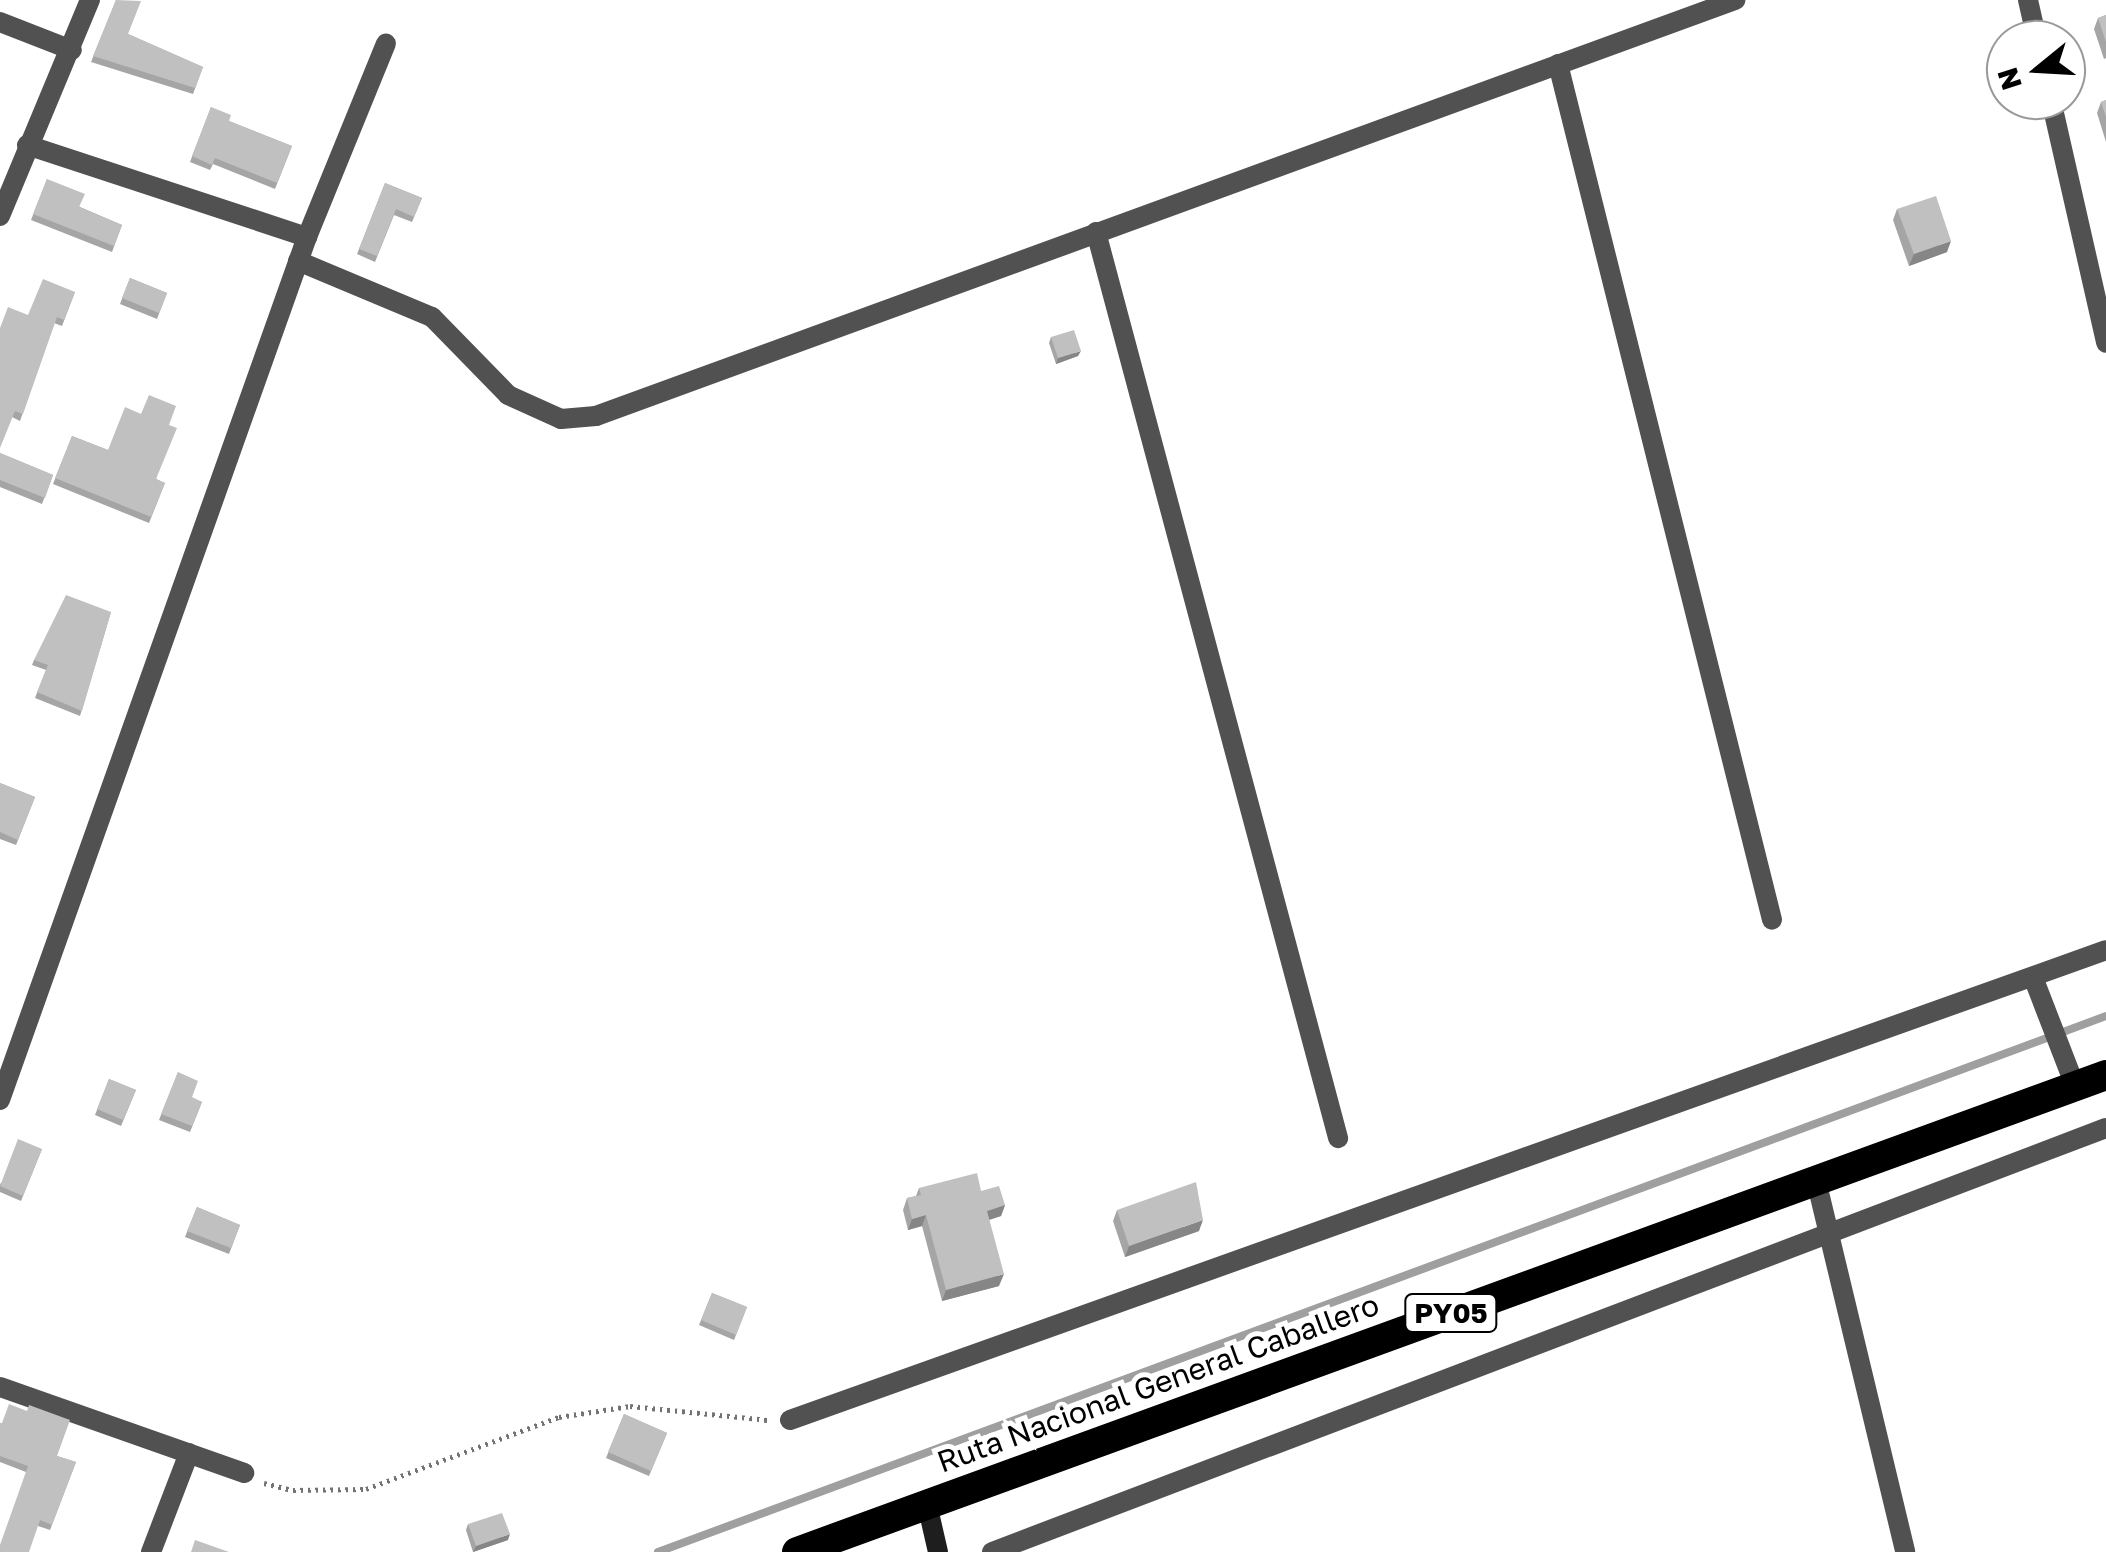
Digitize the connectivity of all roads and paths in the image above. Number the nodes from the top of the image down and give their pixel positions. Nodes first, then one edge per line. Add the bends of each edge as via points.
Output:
1 (90, 0) edge
2 (1735, 0) edge
3 (0, 22) edge
4 (386, 43) dead end
5 (72, 50) junction
6 (1558, 64) junction
7 (2055, 120) edge
8 (27, 145) junction
9 (0, 216) edge
10 (1096, 232) junction
11 (307, 237) junction
12 (298, 261) junction
13 (2106, 343) edge
14 (1772, 920) dead end
15 (2106, 950) edge
16 (2034, 977) junction
17 (2106, 1074) edge
18 (2075, 1086) junction
19 (0, 1100) edge
20 (2106, 1128) edge
21 (1338, 1138) dead end
22 (1816, 1180) junction
23 (1829, 1233) junction
24 (0, 1387) edge
25 (790, 1420) joint
26 (189, 1453) junction
27 (244, 1473) joint
28 (927, 1504) junction
29 (151, 1552) edge
30 (797, 1552) edge
31 (938, 1552) edge
32 (992, 1552) edge
33 (1905, 1552) edge

1 - 5 street
2 - 6 street
3 - 5 street
4 - 11 street
5 - 8 street
6 - 10 street
6 - 14 street
7 - 13 street
8 - 9 street
8 - 11 street
10 - 12 street via 596,416 561,419 508,395 432,318
10 - 21 street
11 - 12 street
12 - 19 street
15 - 16 street
16 - 18 street
16 - 25 street
17 - 18 highway, Ruta Nacional General Caballero / PY05
18 - 22 highway, Ruta Nacional General Caballero / PY05
20 - 23 street
22 - 23 street
22 - 28 highway, Ruta Nacional General Caballero / PY05
23 - 32 street
23 - 33 street
24 - 26 street
25 - 27 path via 728,1420 630,1406 559,1418 366,1489 293,1490
26 - 27 street
26 - 29 street
28 - 30 highway, Ruta Nacional General Caballero / PY05
28 - 31 street

